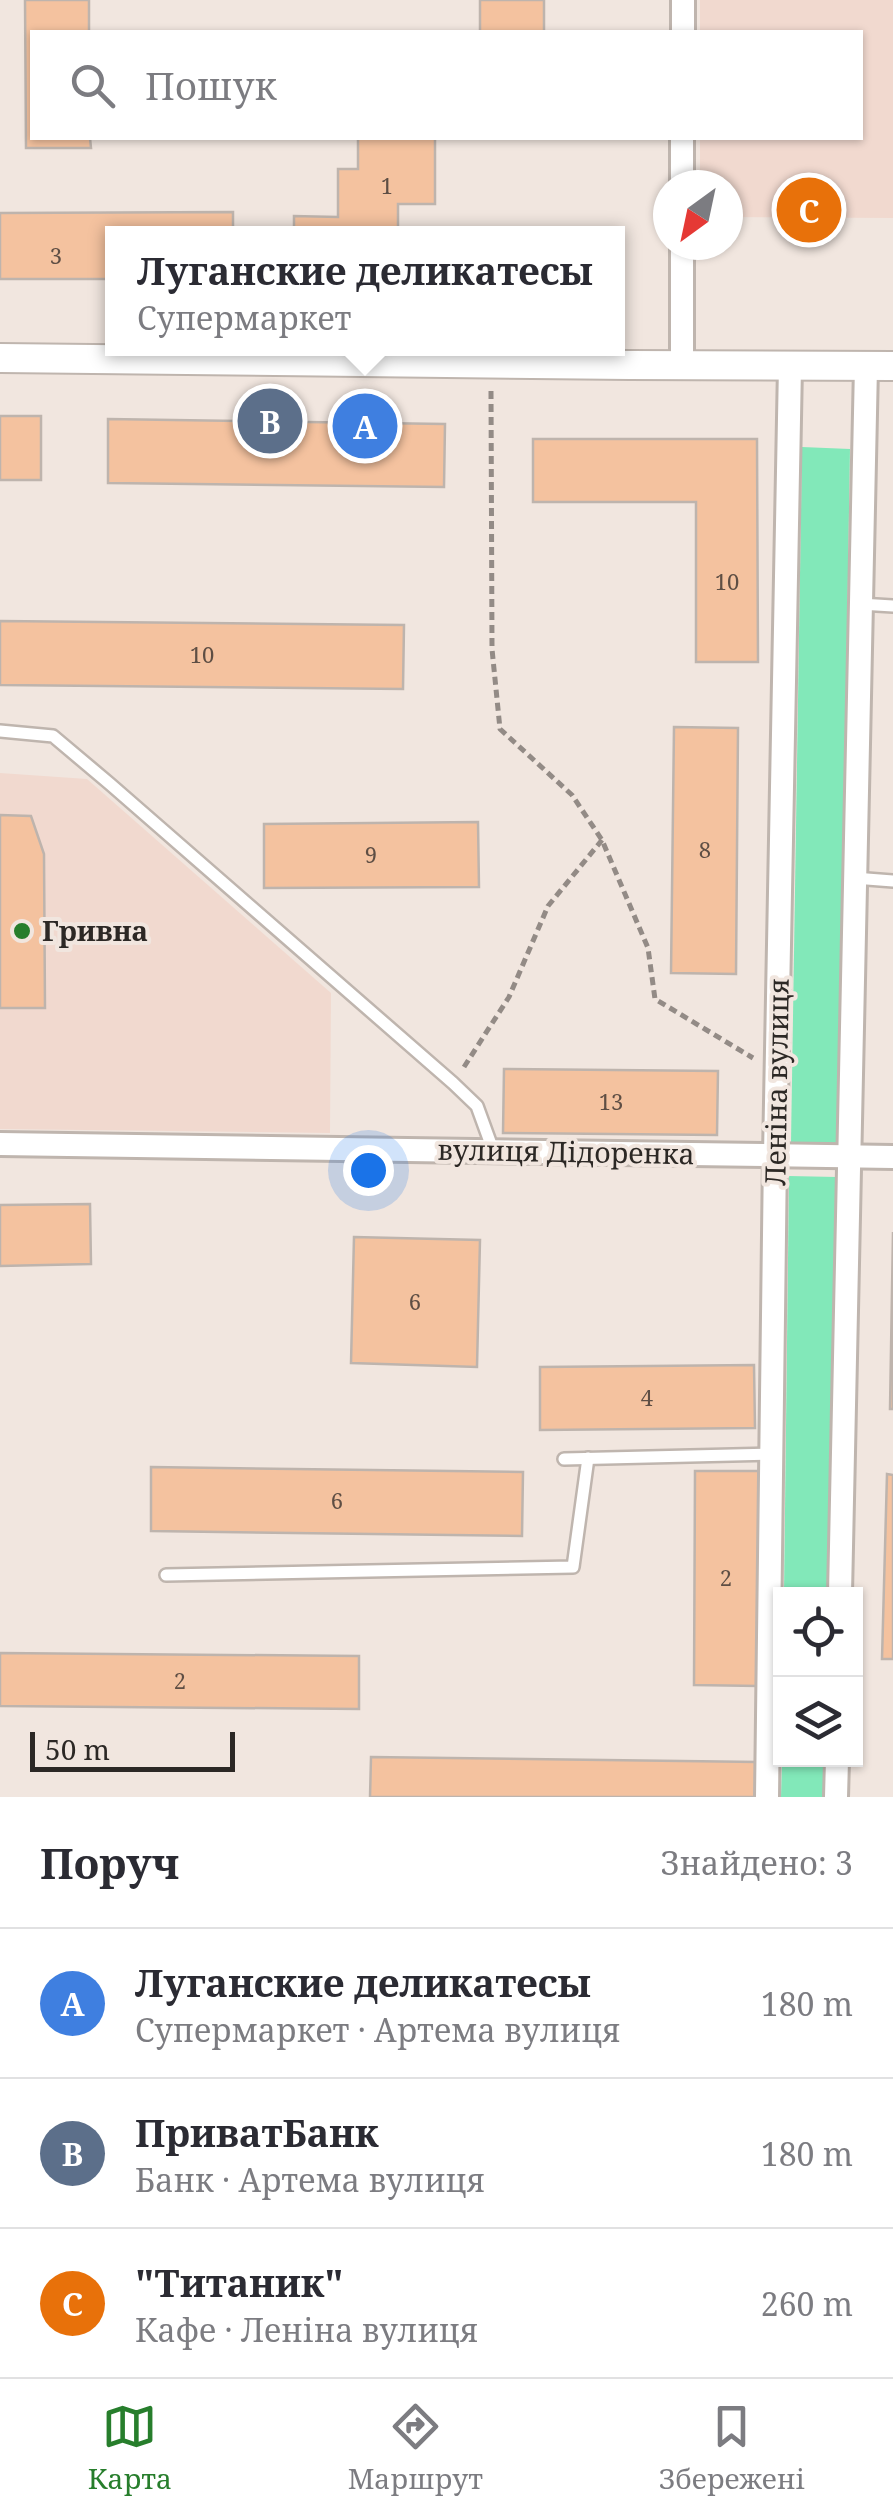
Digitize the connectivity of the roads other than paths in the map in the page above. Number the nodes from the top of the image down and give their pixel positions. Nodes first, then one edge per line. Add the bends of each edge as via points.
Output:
1 (683, 0) edge
2 (682, 30) edge
3 (682, 140) edge
4 (682, 170) edge
5 (682, 260) edge
6 (0, 358) edge
7 (682, 364) junction
8 (790, 366) junction
9 (879, 366) edge
10 (860, 604) junction
11 (893, 606) edge
12 (0, 731) edge
13 (854, 878) junction
14 (893, 882) edge
15 (0, 1144) edge
16 (493, 1150) junction
17 (775, 1154) junction
18 (848, 1156) junction
19 (893, 1157) edge
20 (771, 1454) junction
21 (588, 1458) junction
22 (564, 1459) dead end
23 (166, 1575) dead end
24 (840, 1587) edge
25 (837, 1767) edge
26 (767, 1797) edge
27 (836, 1797) edge

1 - 2 street
3 - 4 street
5 - 7 street
6 - 7 street
7 - 8 street
8 - 9 street
8 - 17 street, Леніна вулиця
9 - 10 street
10 - 11 lane
10 - 13 street
12 - 16 lane via 53,736 477,1106
13 - 14 lane
13 - 18 street
15 - 16 street, вулиця Дідоренка
16 - 17 street, вулиця Дідоренка
17 - 18 street, вулиця Дідоренка
17 - 20 street, Леніна вулиця
18 - 19 street, вулиця Дідоренка
18 - 24 street
20 - 21 lane
20 - 26 street, Леніна вулиця
21 - 22 lane
21 - 23 lane via 573,1567
25 - 27 street

